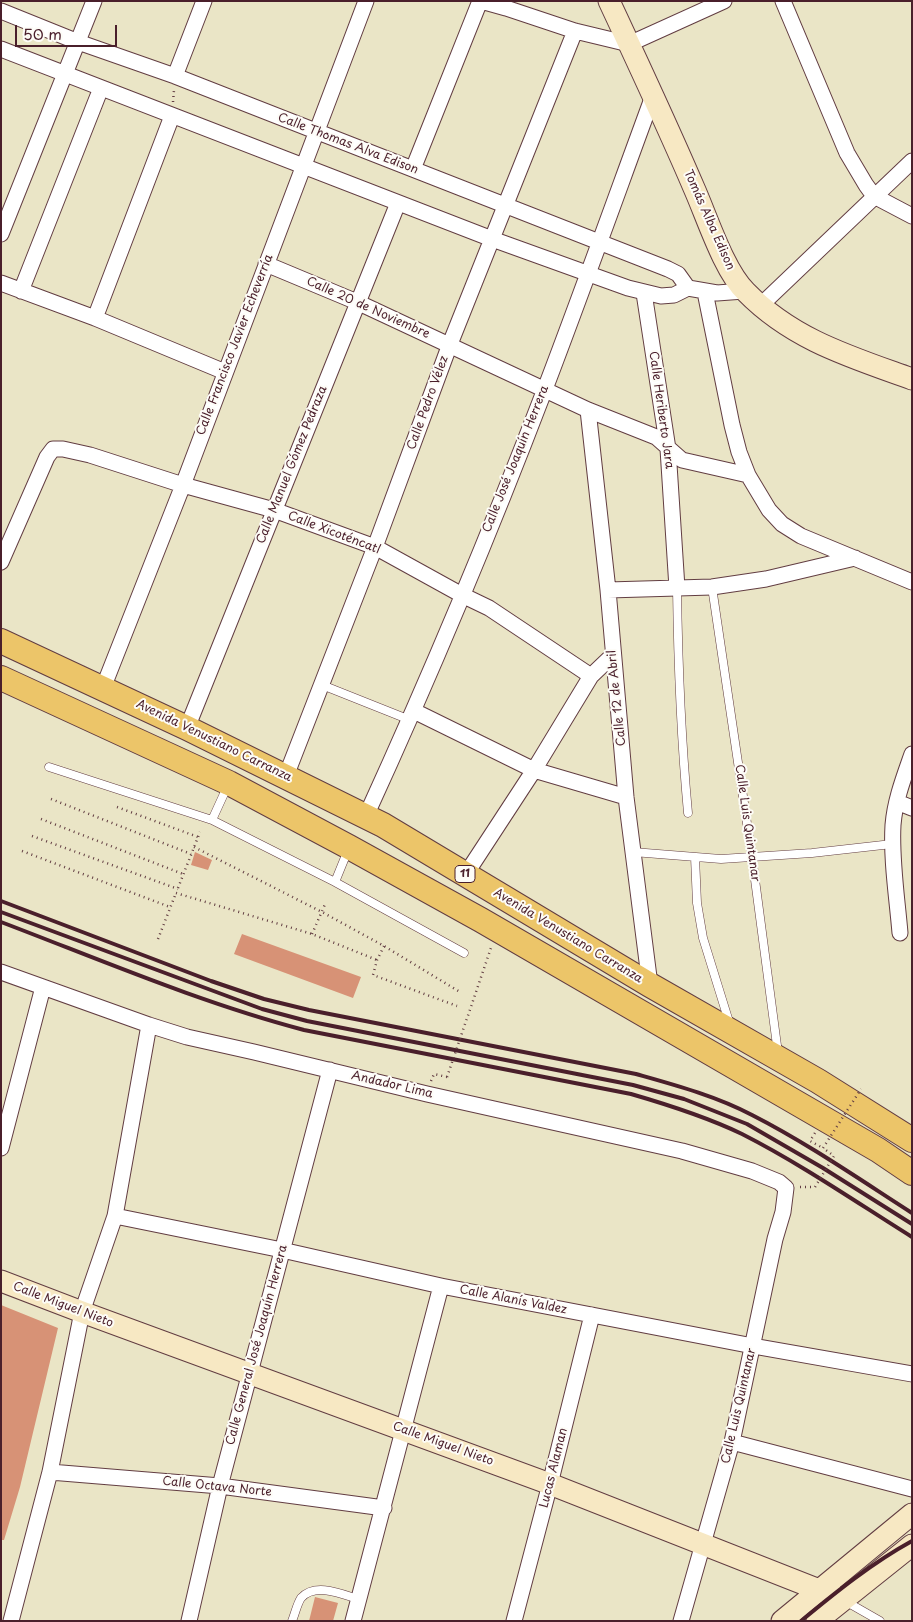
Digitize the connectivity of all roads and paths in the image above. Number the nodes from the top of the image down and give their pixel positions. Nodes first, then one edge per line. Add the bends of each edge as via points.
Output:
1 (94, 1) edge
2 (204, 1) edge
3 (366, 1) edge
4 (480, 1) edge
5 (609, 1) edge
6 (724, 1) edge
7 (783, 1) edge
8 (1, 12) edge
9 (575, 31) junction
10 (78, 42) junction
11 (629, 44) junction
12 (1, 49) edge
13 (66, 75) junction
14 (175, 76) junction
15 (101, 88) junction
16 (653, 96) junction
17 (172, 116) junction
18 (317, 131) junction
19 (912, 161) edge
20 (302, 166) junction
21 (413, 169) junction
22 (874, 196) junction
23 (398, 203) junction
24 (506, 206) junction
25 (912, 216) edge
26 (1, 234) edge
27 (492, 239) junction
28 (600, 241) junction
29 (266, 264) junction
30 (586, 274) junction
31 (1, 283) edge
32 (688, 288) junction
33 (22, 291) junction
34 (744, 291) junction
35 (705, 292) junction
36 (644, 293) junction
37 (357, 302) junction
38 (760, 306) junction
39 (95, 318) junction
40 (450, 344) junction
41 (225, 372) junction
42 (912, 380) edge
43 (545, 389) junction
44 (588, 410) junction
45 (668, 449) junction
46 (748, 474) junction
47 (182, 485) junction
48 (274, 510) junction
49 (375, 547) junction
50 (855, 558) junction
51 (1, 562) edge
52 (912, 582) edge
53 (712, 587) junction
54 (677, 588) junction
55 (608, 590) junction
56 (462, 595) junction
57 (1, 641) edge
58 (12, 651) edge
59 (613, 655) junction
60 (591, 676) junction
61 (1, 678) edge
62 (322, 686) junction
63 (103, 688) junction
64 (412, 715) junction
65 (187, 728) junction
66 (912, 754) edge
67 (49, 767) dead end
68 (534, 770) junction
69 (286, 776) junction
70 (229, 783) junction
71 (626, 797) junction
72 (50, 799) dead end
73 (897, 802) junction
74 (116, 807) dead end
75 (912, 808) edge
76 (688, 813) dead end
77 (366, 816) junction
78 (41, 819) dead end
79 (212, 820) junction
80 (200, 832) dead end
81 (32, 836) dead end
82 (198, 837) junction
83 (892, 844) junction
84 (194, 847) junction
85 (349, 847) junction
86 (22, 851) dead end
87 (634, 852) junction
88 (191, 854) junction
89 (695, 857) junction
90 (752, 857) junction
91 (183, 874) junction
92 (466, 874) junction
93 (335, 882) junction
94 (178, 889) junction
95 (176, 893) junction
96 (326, 902) dead end
97 (170, 907) junction
98 (322, 912) junction
99 (900, 933) dead end
100 (312, 934) junction
101 (158, 939) dead end
102 (492, 945) dead end
103 (384, 946) junction
104 (464, 953) dead end
105 (377, 960) junction
106 (1, 972) edge
107 (650, 985) junction
108 (43, 987) junction
109 (460, 992) dead end
110 (457, 1006) dead end
111 (149, 1025) junction
112 (733, 1032) junction
113 (779, 1058) junction
114 (330, 1070) junction
115 (434, 1074) dead end
116 (861, 1089) dead end
117 (810, 1140) dead end
118 (912, 1140) edge
119 (1, 1148) edge
120 (823, 1148) junction
121 (912, 1173) edge
122 (815, 1187) dead end
123 (786, 1188) joint
124 (116, 1216) junction
125 (282, 1250) junction
126 (1, 1281) edge
127 (441, 1286) junction
128 (82, 1312) junction
129 (592, 1315) junction
130 (753, 1346) junction
131 (250, 1374) junction
132 (912, 1374) edge
133 (404, 1430) junction
134 (732, 1442) junction
135 (50, 1472) junction
136 (550, 1484) junction
137 (220, 1486) junction
138 (912, 1489) edge
139 (384, 1508) junction
140 (912, 1514) edge
141 (703, 1543) junction
142 (912, 1545) edge
143 (820, 1589) junction
144 (358, 1599) junction
145 (842, 1599) junction
146 (11, 1621) edge
147 (189, 1621) edge
148 (292, 1621) edge
149 (353, 1621) edge
150 (514, 1621) edge
151 (681, 1621) edge
152 (782, 1621) edge
153 (817, 1621) edge
154 (880, 1621) edge

1 - 10 street
2 - 14 street
3 - 18 street, Calle Francisco Javier Echeverría
4 - 9 street
4 - 21 street
5 - 11 street, Tomás Alba Edison
6 - 11 street
7 - 22 street via 847,153
8 - 10 street, Calle Thomas Alva Edison
9 - 11 street
9 - 24 street, Calle Pedro Vélez
10 - 13 street
10 - 14 street, Calle Thomas Alva Edison
11 - 16 street, Tomás Alba Edison
12 - 13 street
13 - 15 street
13 - 26 street
14 - 17 path
14 - 18 street, Calle Thomas Alva Edison
15 - 17 street
15 - 33 street
16 - 28 street, Calle José Joaquín Herrera
16 - 34 street, Tomás Alba Edison via 723,256
17 - 20 street
17 - 39 street
18 - 20 street, Calle Francisco Javier Echeverría
18 - 21 street, Calle Thomas Alva Edison
19 - 22 street
20 - 23 street
20 - 29 street, Calle Francisco Javier Echeverría
21 - 24 street, Calle Thomas Alva Edison
22 - 25 street
22 - 38 street
23 - 27 street
23 - 37 street, Calle Manuel Gómez Pedraza
24 - 27 street, Calle Pedro Vélez
24 - 28 street, Calle Thomas Alva Edison
27 - 30 street
27 - 40 street, Calle Pedro Vélez
28 - 30 street, Calle José Joaquín Herrera
28 - 32 street, Calle Thomas Alva Edison via 668,268 678,274
29 - 37 street, Calle 20 de Noviembre
29 - 41 street, Calle Francisco Javier Echeverría
30 - 36 street
30 - 43 street, Calle José Joaquín Herrera
31 - 33 street
32 - 35 street
32 - 36 street via 674,295
33 - 39 street
34 - 35 street
34 - 38 street, Tomás Alba Edison
35 - 46 street via 732,425
36 - 45 street, Calle Heriberto Jara
37 - 40 street, Calle 20 de Noviembre
37 - 48 street, Calle Manuel Gómez Pedraza
38 - 42 street, Tomás Alba Edison via 811,340
39 - 41 street
40 - 43 street, Calle 20 de Noviembre
40 - 49 street, Calle Pedro Vélez
41 - 47 street, Calle Francisco Javier Echeverría
43 - 44 street, Calle 20 de Noviembre
43 - 56 street, Calle José Joaquín Herrera
44 - 45 street, Calle 20 de Noviembre via 656,437
44 - 55 street, Calle 12 de Abril
45 - 46 street, Calle 20 de Noviembre via 682,460
45 - 54 street, Calle Heriberto Jara
46 - 50 street via 769,510 782,524 808,539
47 - 48 street, Calle Xicoténcatl
47 - 51 street, Calle Xicoténcatl via 90,455 53,449
47 - 63 street, Calle Francisco Javier Echeverría
48 - 49 street, Calle Xicoténcatl
48 - 65 street, Calle Manuel Gómez Pedraza
49 - 56 street, Calle Xicoténcatl
49 - 62 street, Calle Pedro Vélez
50 - 52 street
50 - 53 street via 766,579
53 - 54 street
53 - 90 lane, Calle Luis Quintanar
54 - 55 street
54 - 76 lane via 678,683
55 - 59 street, Calle 12 de Abril
56 - 60 street, Calle Xicoténcatl via 489,608
56 - 64 street, Calle José Joaquín Herrera
57 - 58 main road, Avenida Venustiano Carranza / 11
58 - 63 main road, Avenida Venustiano Carranza / 11
59 - 60 street
59 - 71 street, Calle 12 de Abril
60 - 68 street
61 - 70 main road
62 - 64 lane
62 - 69 street, Calle Pedro Vélez
63 - 65 main road, Avenida Venustiano Carranza / 11
64 - 68 street
64 - 77 street, Calle José Joaquín Herrera
65 - 69 main road, Avenida Venustiano Carranza / 11
66 - 73 street
67 - 79 lane
68 - 71 street
68 - 92 street
69 - 77 main road, Avenida Venustiano Carranza / 11
70 - 79 lane
70 - 85 main road
71 - 87 street, Calle 12 de Abril
72 - 88 path
73 - 75 street
73 - 83 street
74 - 82 path
77 - 92 main road, Avenida Venustiano Carranza / 11
78 - 91 path
79 - 93 lane
80 - 82 path
81 - 94 path
82 - 84 path
83 - 90 lane
83 - 99 street
84 - 88 path
84 - 98 path
85 - 93 lane
85 - 121 main road via 481,920 878,1150
86 - 97 path
87 - 89 lane
87 - 107 street, Calle 12 de Abril
88 - 91 path
89 - 90 lane
89 - 112 lane via 697,903 703,938
90 - 113 lane, Calle Luis Quintanar
91 - 94 path
92 - 107 main road, Avenida Venustiano Carranza / 11
93 - 104 lane
94 - 95 path
95 - 97 path
95 - 100 path
96 - 98 path
97 - 101 path
98 - 100 path
98 - 103 path
100 - 105 path
102 - 115 path, bridge via 447,1077
103 - 105 path
103 - 109 path
105 - 110 path via 373,975
106 - 108 street, Andador Lima
107 - 112 main road, Avenida Venustiano Carranza / 11
108 - 111 street, Andador Lima
108 - 119 street
111 - 114 street, Andador Lima
111 - 124 street
112 - 113 main road, Avenida Venustiano Carranza / 11
113 - 118 main road, Avenida Venustiano Carranza / 11
114 - 123 street, Andador Lima via 674,1149 752,1171
114 - 125 street, Calle General José Joaquín Herrera
116 - 120 path, bridge
117 - 120 path
120 - 122 path, bridge via 834,1156
123 - 130 street, Calle Luis Quintanar
124 - 125 street, Calle Alanís Valdez
124 - 128 street
125 - 127 street, Calle Alanís Valdez
125 - 131 street, Calle General José Joaquín Herrera
126 - 128 street, Calle Miguel Nieto
127 - 129 street, Calle Alanís Valdez
127 - 133 street
128 - 131 street, Calle Miguel Nieto
128 - 135 street
129 - 130 street, Calle Alanís Valdez
129 - 136 street, Lucas Alaman
130 - 132 street, Calle Alanís Valdez
130 - 134 street, Calle Luis Quintanar
131 - 133 street, Calle Miguel Nieto
131 - 137 street, Calle General José Joaquín Herrera
133 - 136 street, Calle Miguel Nieto
133 - 139 street
134 - 138 street
134 - 141 street, Calle Luis Quintanar
135 - 137 street, Calle Octava Norte
135 - 146 street
136 - 141 street, Calle Miguel Nieto
136 - 150 street, Lucas Alaman
137 - 139 street, Calle Octava Norte
137 - 147 street, Calle General José Joaquín Herrera
139 - 144 street
140 - 143 street
141 - 143 street, Calle Miguel Nieto
141 - 151 street, Calle Luis Quintanar
142 - 145 street
143 - 145 street, Calle Miguel Nieto
143 - 152 street
144 - 148 lane via 323,1590 311,1592 302,1598
144 - 149 street
145 - 153 street
145 - 154 lane, Calle Miguel Nieto

